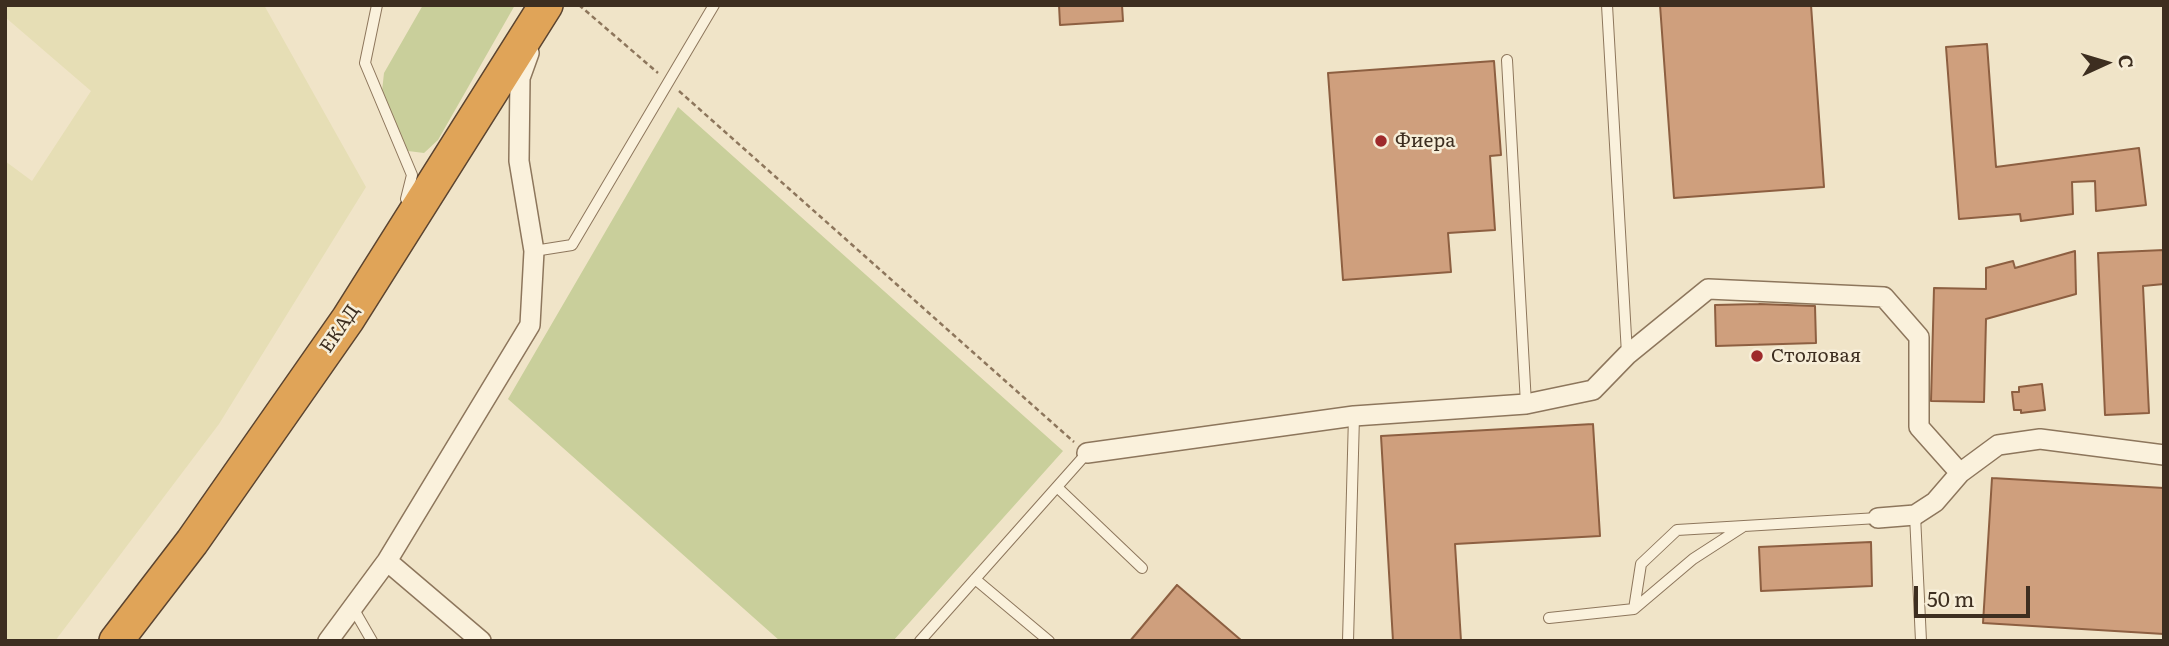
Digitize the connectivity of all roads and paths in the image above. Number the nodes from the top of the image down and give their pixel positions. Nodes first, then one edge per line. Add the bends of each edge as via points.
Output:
1 (377, 5) edge
2 (547, 5) edge
3 (579, 5) edge
4 (714, 5) edge
5 (1607, 5) edge
6 (1507, 60) dead end
7 (667, 81) junction
8 (398, 213) dead end
9 (383, 239) dead end
10 (534, 251) junction
11 (377, 274) junction
12 (1627, 355) junction
13 (1526, 404) junction
14 (1354, 416) junction
15 (1087, 453) junction
16 (2164, 455) edge
17 (1960, 473) junction
18 (1057, 488) junction
19 (1915, 515) junction
20 (1878, 518) joint
21 (1746, 525) junction
22 (387, 561) junction
23 (1142, 568) dead end
24 (975, 579) junction
25 (353, 607) junction
26 (1634, 609) junction
27 (1549, 618) dead end
28 (116, 641) edge
29 (328, 641) edge
30 (372, 641) edge
31 (481, 641) edge
32 (920, 641) edge
33 (1049, 641) edge
34 (1348, 641) edge
35 (1921, 641) edge

1 - 8 lane via 365,63 412,175 408,196
2 - 10 street via 520,78 519,161
2 - 11 highway, ЕКАД
3 - 7 path
4 - 7 lane
5 - 12 lane
6 - 13 lane
7 - 10 lane via 572,245
7 - 15 path
9 - 11 lane
10 - 22 street via 530,325
11 - 28 highway, ЕКАД via 192,542
12 - 13 street via 1593,390
12 - 17 street via 1708,289 1884,297 1919,337 1919,428
13 - 14 street
14 - 15 street
14 - 34 lane
15 - 18 lane
16 - 17 street via 2040,439 1998,445
17 - 19 street via 1935,502
18 - 23 lane
18 - 24 lane
19 - 20 street
19 - 35 lane
20 - 21 lane
21 - 26 lane via 1693,559
21 - 26 lane via 1677,530 1641,564
22 - 25 street
22 - 31 street
24 - 32 lane
24 - 33 lane
25 - 29 street
25 - 30 lane
26 - 27 lane

